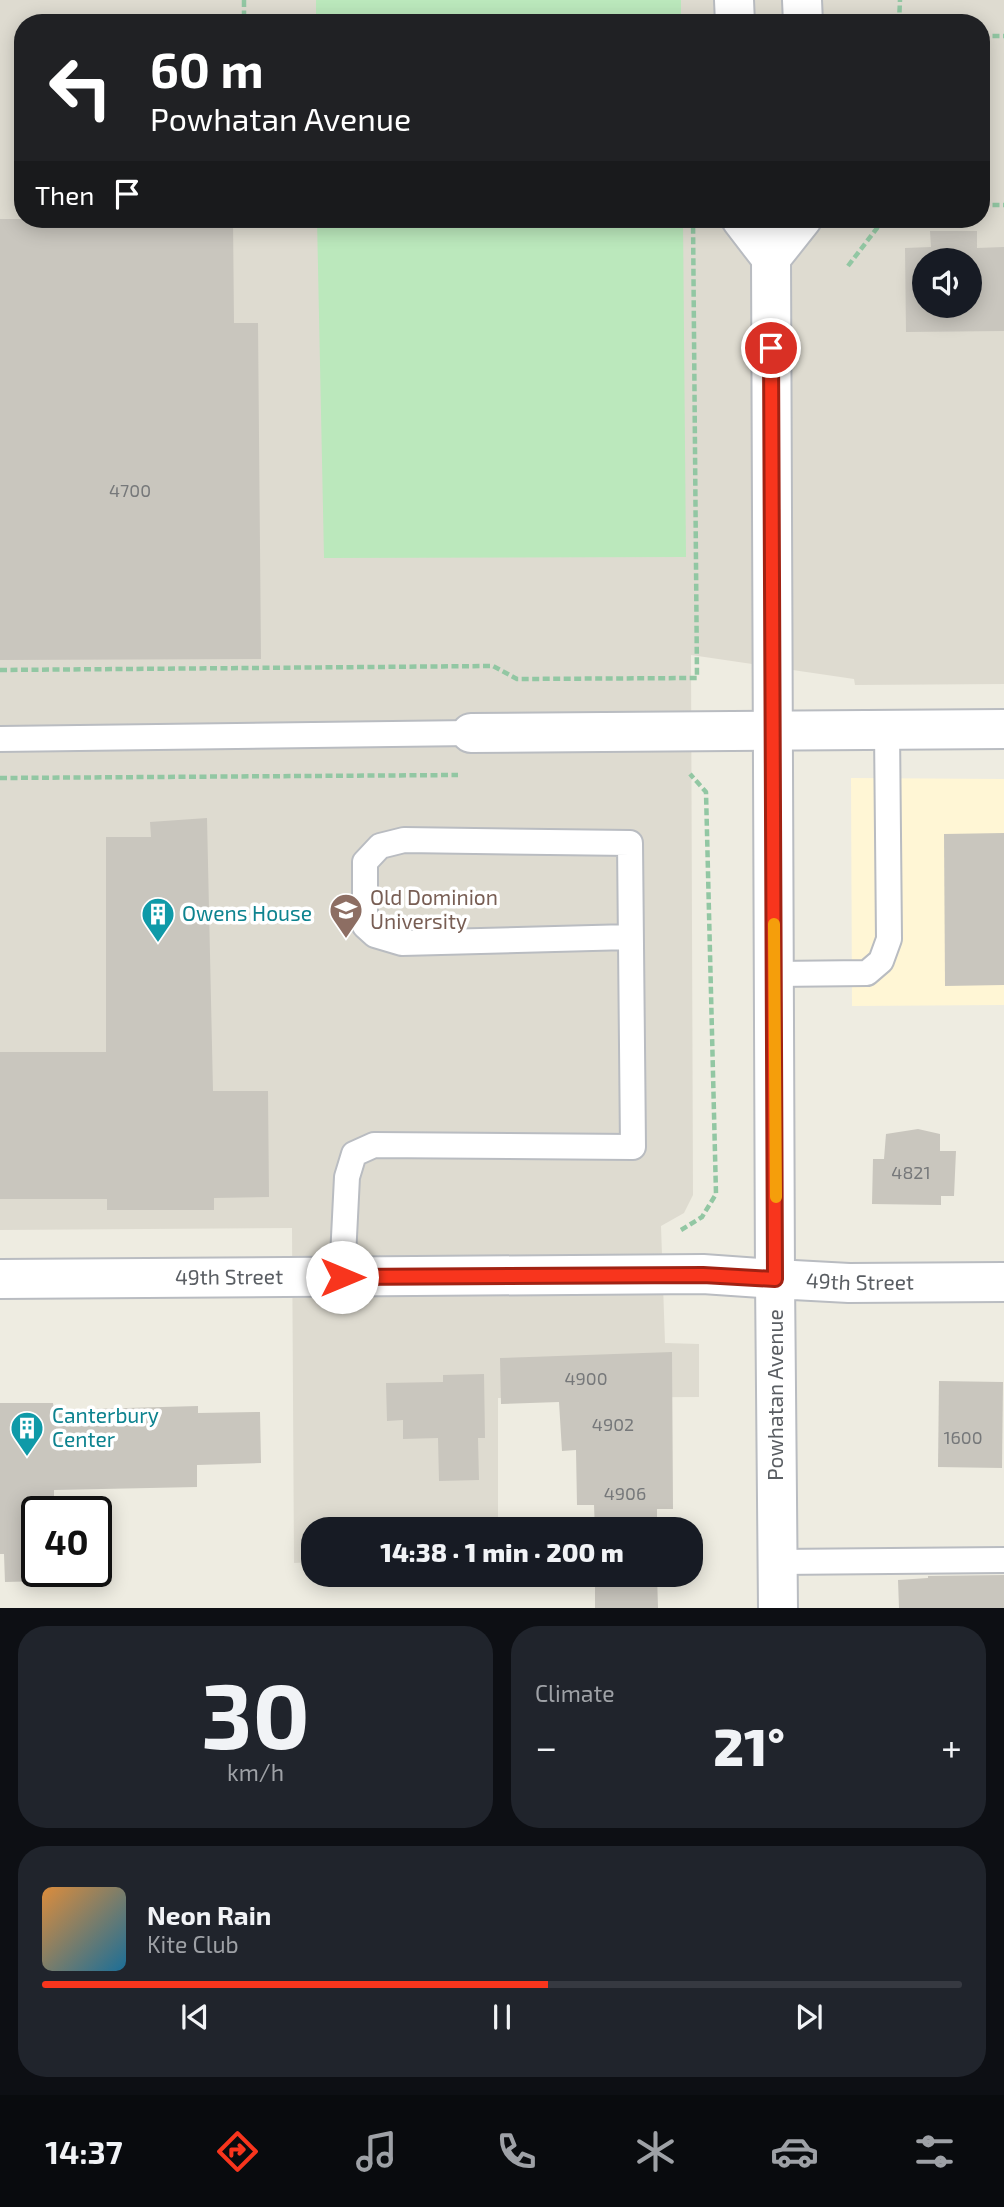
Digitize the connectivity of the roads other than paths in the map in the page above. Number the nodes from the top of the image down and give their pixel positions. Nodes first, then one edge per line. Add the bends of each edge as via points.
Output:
1 (748, 228) edge
2 (795, 228) edge
3 (771, 258) junction
4 (1004, 729) edge
5 (887, 730) junction
6 (773, 732) junction
7 (471, 733) joint
8 (0, 739) edge
9 (630, 937) junction
10 (774, 974) junction
11 (342, 1277) junction
12 (0, 1279) edge
13 (775, 1279) junction
14 (1004, 1282) edge
15 (1004, 1560) edge
16 (777, 1562) junction
17 (778, 1608) edge

1 - 3 street
2 - 3 street
3 - 6 street, Powhatan Avenue
4 - 5 street
5 - 6 street
5 - 10 lane via 889,939 881,961 867,972
6 - 7 street
6 - 10 street, Powhatan Avenue
7 - 8 lane
9 - 9 lane via 630,843 404,840 380,846 365,862 365,926 375,935 402,943
9 - 11 lane via 633,1147 374,1144 354,1153 347,1177
10 - 13 street, Powhatan Avenue
11 - 12 street, 49th Street
11 - 13 street, 49th Street via 703,1275
13 - 14 street, 49th Street
13 - 16 street, Powhatan Avenue
15 - 16 lane
16 - 17 street, Powhatan Avenue

